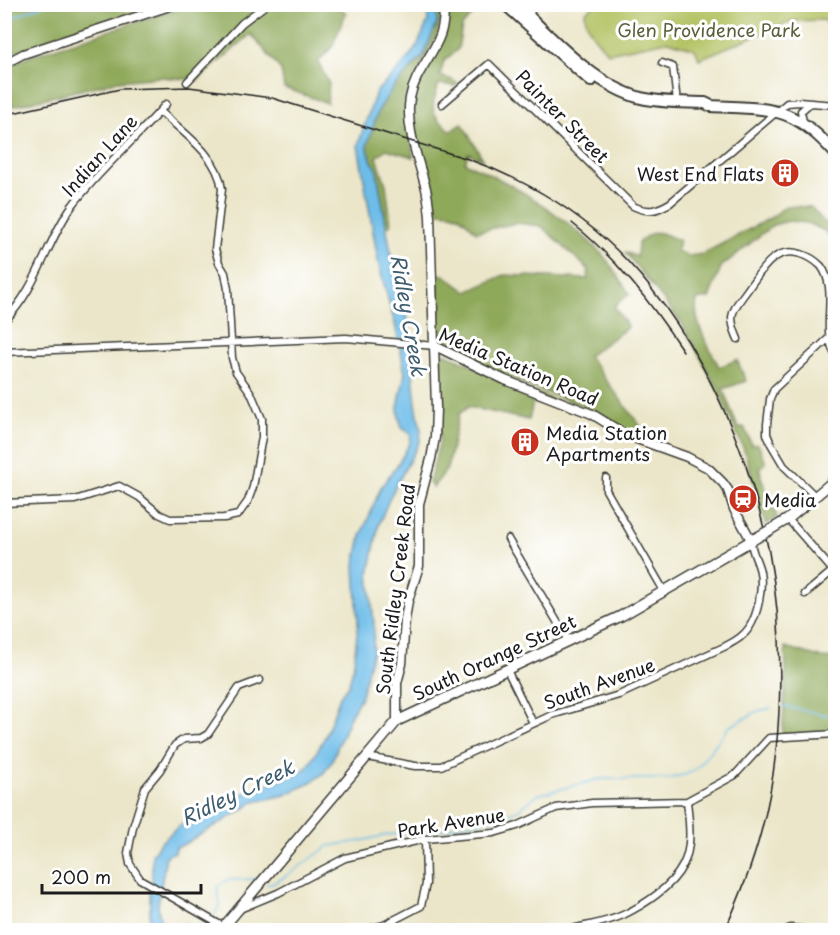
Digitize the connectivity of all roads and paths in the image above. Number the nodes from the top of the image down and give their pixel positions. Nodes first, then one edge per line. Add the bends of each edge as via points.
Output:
1 (176, 4) edge
2 (267, 4) edge
3 (443, 4) edge
4 (505, 4) edge
5 (516, 4) edge
6 (532, 4) edge
7 (527, 19) junction
8 (662, 63) dead end
9 (4, 64) edge
10 (187, 82) dead end
11 (677, 102) junction
12 (166, 104) dead end
13 (442, 104) dead end
14 (809, 104) junction
15 (836, 105) edge
16 (711, 106) junction
17 (160, 111) junction
18 (777, 111) junction
19 (803, 123) junction
20 (836, 154) edge
21 (832, 297) edge
22 (4, 321) edge
23 (830, 338) junction
24 (738, 339) dead end
25 (232, 342) junction
26 (435, 346) junction
27 (4, 352) edge
28 (836, 356) edge
29 (606, 478) dead end
30 (836, 479) edge
31 (815, 496) junction
32 (4, 503) edge
33 (788, 519) junction
34 (508, 538) dead end
35 (754, 539) junction
36 (834, 571) edge
37 (664, 591) junction
38 (805, 594) dead end
39 (568, 640) junction
40 (507, 670) junction
41 (260, 680) dead end
42 (397, 721) junction
43 (533, 723) junction
44 (836, 734) edge
45 (366, 756) junction
46 (687, 801) junction
47 (424, 839) junction
48 (238, 909) junction
49 (222, 928) edge
50 (582, 928) edge
51 (364, 930) edge
52 (569, 930) edge
53 (786, 930) edge
54 (807, 930) edge

1 - 9 street via 23,54
2 - 10 street via 242,23
3 - 26 street, South Ridley Creek Road via 440,39 414,85 410,100 414,146 430,217
4 - 7 main road
5 - 7 main road
6 - 7 street
7 - 11 main road via 609,85 640,97
7 - 16 main road via 589,80 618,97 661,108
8 - 11 street via 673,67
11 - 16 main road
12 - 17 street, Indian Lane
13 - 18 street, Painter Street via 489,64 633,207 645,211 670,203
14 - 15 street
14 - 18 street via 789,103
14 - 19 street via 801,111
16 - 18 main road
17 - 22 street, Indian Lane via 71,208 26,292
17 - 25 street via 212,161 219,174 222,189 215,249 225,273
18 - 19 main road
19 - 20 main road
21 - 23 street
21 - 24 street via 826,276 816,262 796,253 776,256 736,306 732,322
23 - 28 street
23 - 31 street via 774,389 767,424 777,456
25 - 26 street, Media Station Road via 346,338
25 - 27 street, Media Station Road
25 - 32 street via 236,372 262,419 253,487 238,515 170,519 119,486 75,500
26 - 35 street, Media Station Road via 505,380 592,414 626,435 708,468 728,490 734,509
26 - 42 street, South Ridley Creek Road via 435,437 419,504 419,567 405,620 397,683
29 - 37 street via 606,490
30 - 31 main road, South Orange Street
31 - 33 main road, South Orange Street
33 - 35 main road, South Orange Street, bridge
33 - 36 street
34 - 39 street
35 - 37 main road, South Orange Street
35 - 43 street, South Avenue via 752,550 760,573 758,602 748,630 738,639 635,689
36 - 38 street
37 - 39 main road, South Orange Street
39 - 40 main road, South Orange Street
40 - 42 main road, South Orange Street
40 - 43 street
41 - 49 street via 239,688 208,735 184,739 175,745 145,788 128,853 134,872 145,882
42 - 45 main road, South Orange Street
43 - 45 street, South Avenue via 441,766
44 - 46 street, Park Avenue via 769,738 735,775
45 - 48 main road, South Orange Street
46 - 47 street, Park Avenue via 592,803 556,808 494,833
46 - 50 street via 688,848 683,865 670,882 621,916
47 - 48 street, Park Avenue via 345,858
47 - 51 street via 426,884 421,906 384,925
48 - 49 main road, South Orange Street
50 - 52 street
53 - 54 street

